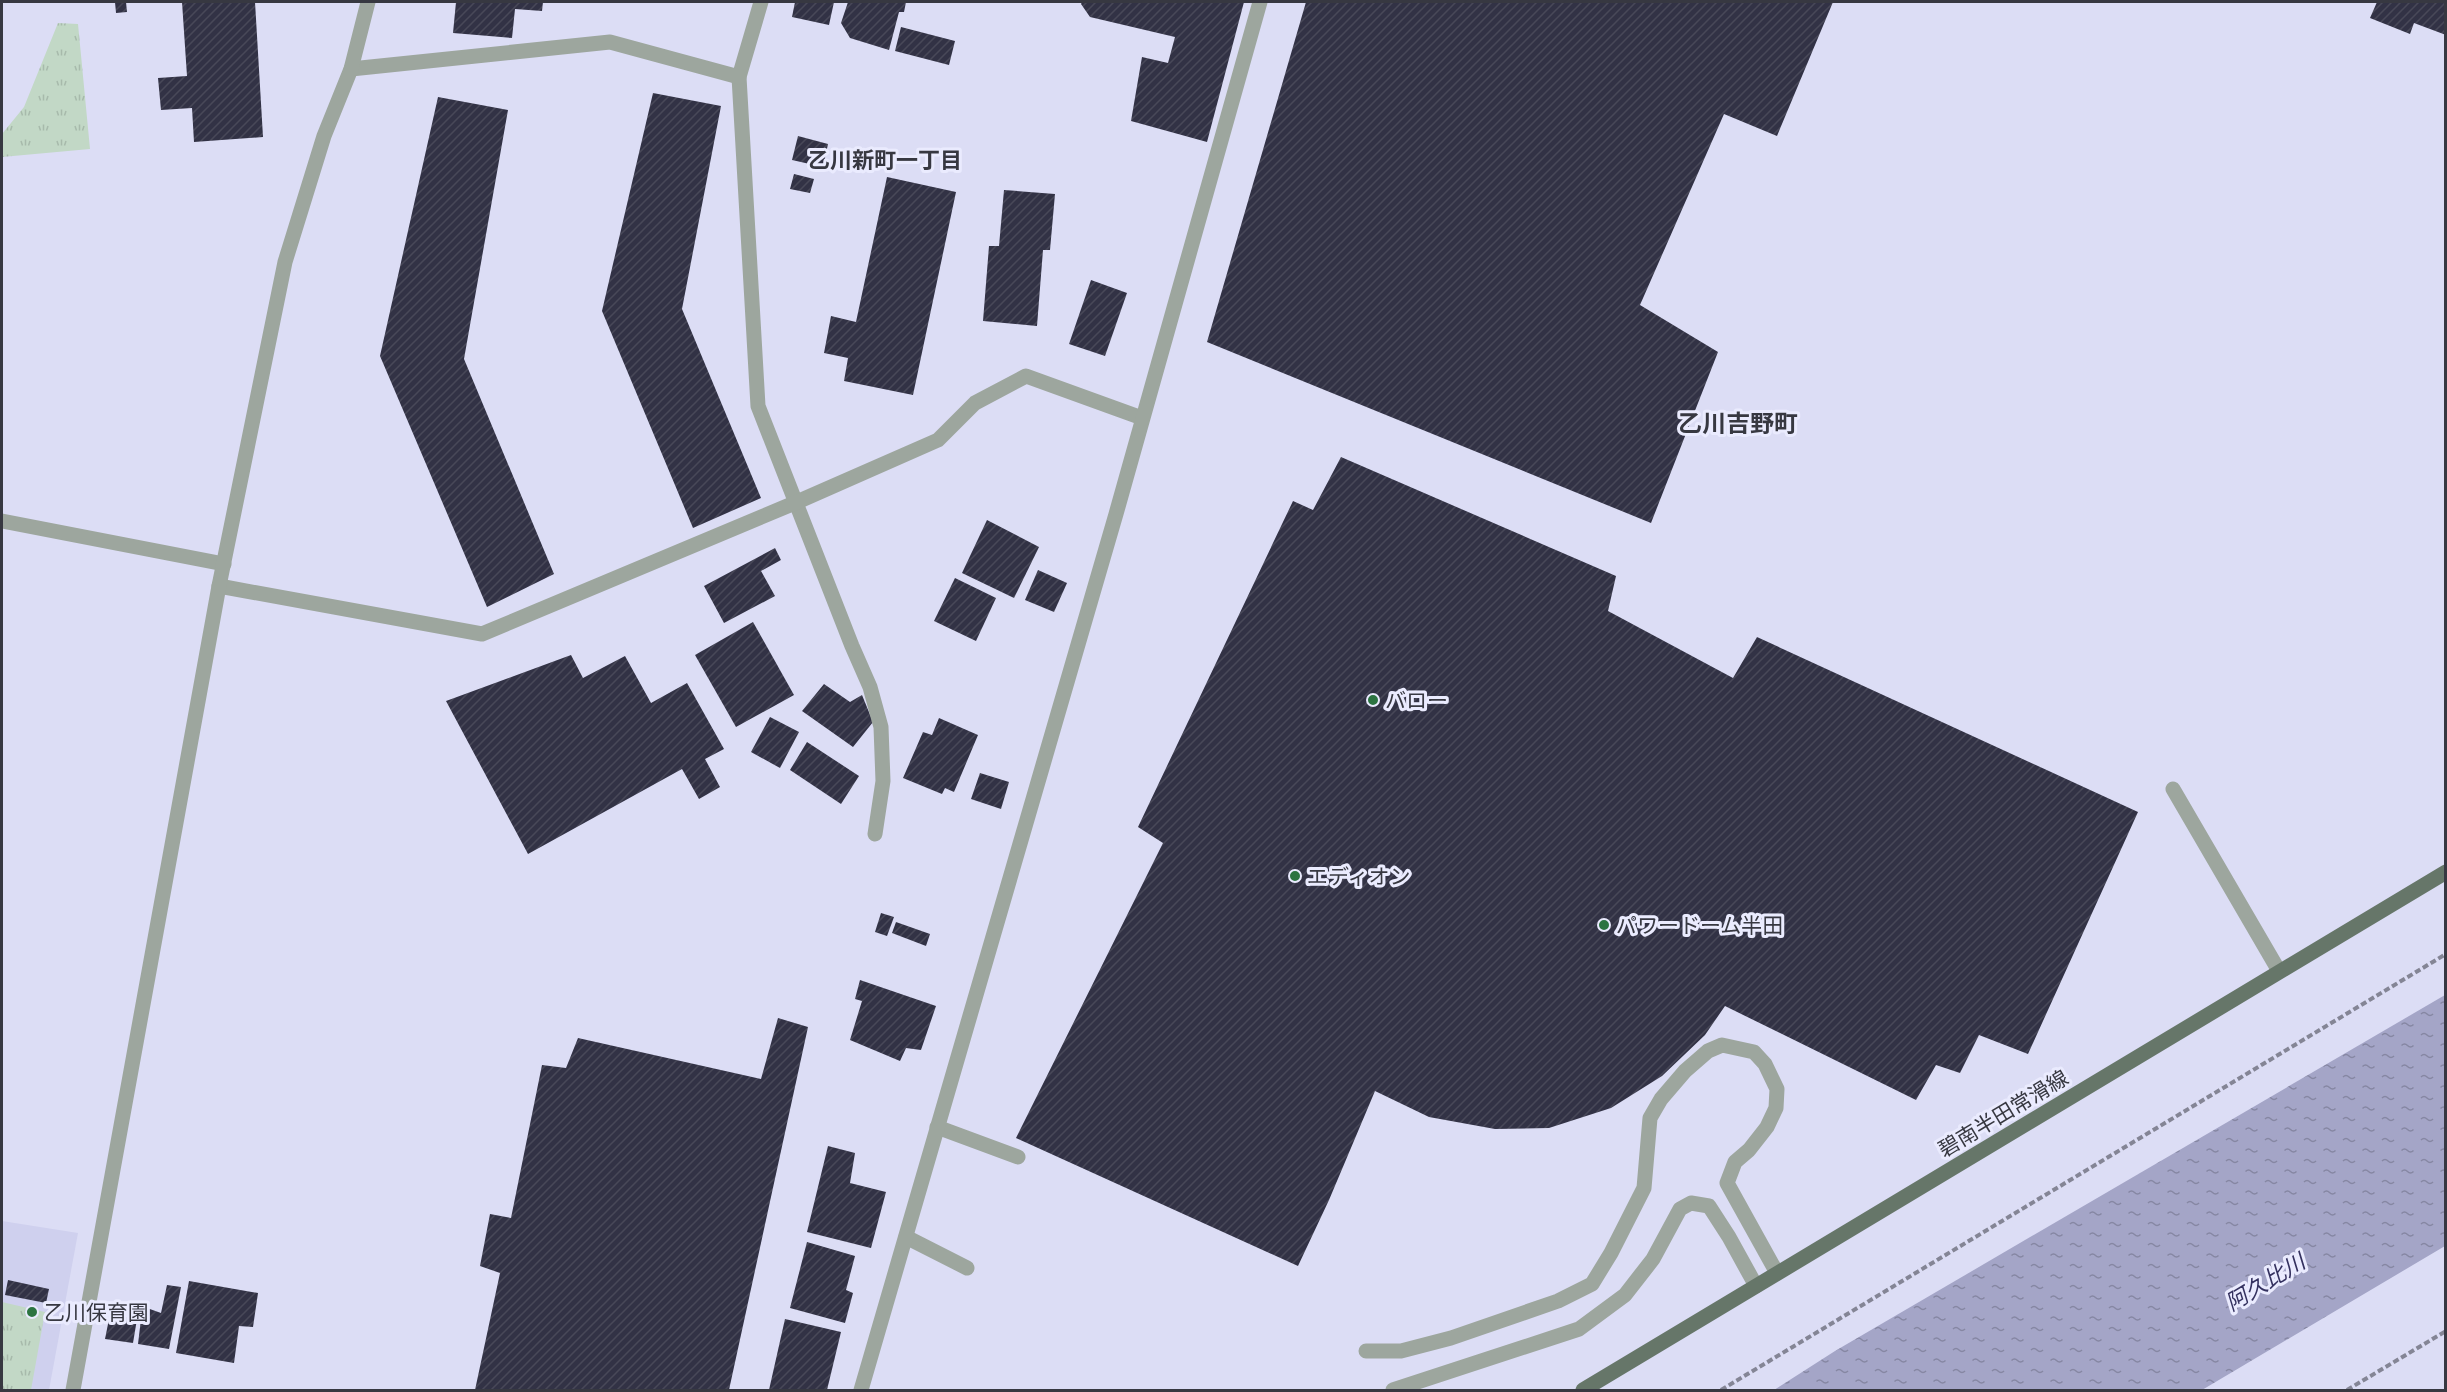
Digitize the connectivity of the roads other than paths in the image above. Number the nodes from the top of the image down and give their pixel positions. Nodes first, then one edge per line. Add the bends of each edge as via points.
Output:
1 (368, 2) edge
2 (761, 2) edge
3 (1260, 2) edge
4 (351, 69) junction
5 (739, 77) junction
6 (1142, 418) junction
7 (797, 502) junction
8 (2, 521) edge
9 (224, 564) junction
10 (219, 586) junction
11 (2174, 789) dead end
12 (875, 834) dead end
13 (2445, 872) edge
14 (2279, 971) junction
15 (937, 1127) junction
16 (1018, 1157) dead end
17 (906, 1237) junction
18 (967, 1268) dead end
19 (1777, 1273) junction
20 (1756, 1286) junction
21 (1366, 1351) dead end
22 (73, 1390) edge
23 (861, 1390) edge
24 (1393, 1390) edge
25 (1582, 1390) edge

1 - 4 street
2 - 5 street
3 - 6 street
4 - 5 street via 610,42
4 - 9 street via 324,136 285,262
5 - 7 street via 759,406
6 - 7 street via 1026,376 975,403 938,440
6 - 15 street
7 - 10 street via 482,634
7 - 12 street via 870,687 881,727 883,781
8 - 9 street
9 - 10 street
10 - 22 street
11 - 14 street
13 - 14 main road, 碧南半田常滑線
14 - 19 main road, 碧南半田常滑線
15 - 16 street
15 - 17 street
17 - 18 street
17 - 23 street
19 - 20 main road, 碧南半田常滑線
19 - 21 street via 1727,1183 1735,1162 1767,1127 1776,1108 1777,1089 1765,1064 1754,1052 1722,1045 1708,1051 1685,1071 1650,1118 1644,1188 1592,1284 1558,1301 1451,1338 1401,1351
20 - 24 street via 1709,1206 1691,1203 1680,1209 1653,1258 1625,1296 1579,1329
20 - 25 main road, 碧南半田常滑線

